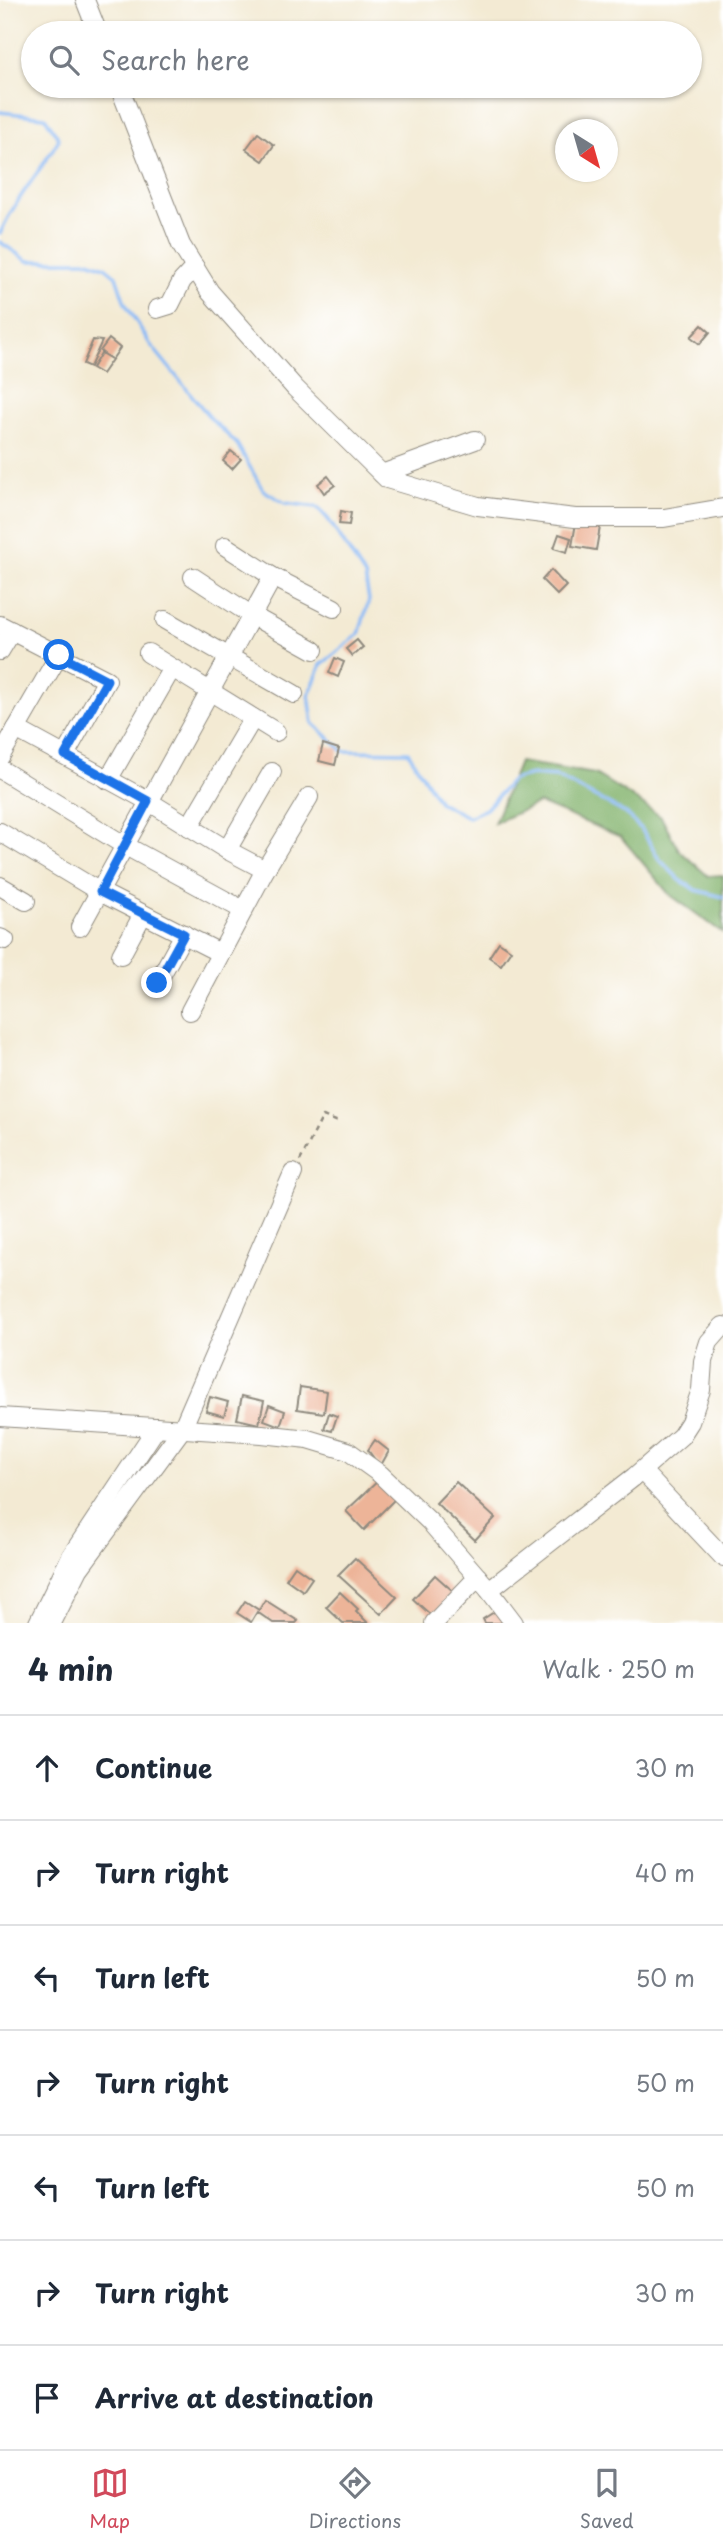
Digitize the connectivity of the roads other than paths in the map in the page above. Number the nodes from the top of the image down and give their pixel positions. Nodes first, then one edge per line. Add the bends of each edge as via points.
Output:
1 (85, 0) edge
2 (93, 21) edge
3 (124, 98) edge
4 (195, 267) junction
5 (157, 309) dead end
6 (475, 440) dead end
7 (382, 474) junction
8 (723, 508) edge
9 (225, 546) dead end
10 (193, 577) dead end
11 (273, 577) junction
12 (334, 608) dead end
13 (251, 615) junction
14 (165, 620) dead end
15 (6, 628) edge
16 (314, 650) dead end
17 (0, 651) edge
18 (148, 653) dead end
19 (59, 655) junction
20 (229, 655) junction
21 (172, 668) junction
22 (209, 691) junction
23 (294, 694) dead end
24 (253, 718) junction
25 (16, 729) junction
26 (276, 732) dead end
27 (65, 755) junction
28 (0, 757) edge
29 (0, 769) edge
30 (272, 772) dead end
31 (108, 780) junction
32 (309, 797) dead end
33 (148, 801) junction
34 (189, 827) junction
35 (0, 832) edge
36 (124, 845) junction
37 (226, 850) junction
38 (265, 870) junction
39 (0, 886) edge
40 (100, 892) junction
41 (26, 901) dead end
42 (243, 910) junction
43 (143, 914) junction
44 (80, 928) dead end
45 (184, 934) junction
46 (220, 953) junction
47 (121, 955) dead end
48 (157, 983) dead end
49 (190, 1012) dead end
50 (293, 1173) road end
51 (723, 1326) edge
52 (0, 1417) edge
53 (157, 1427) junction
54 (182, 1429) junction
55 (642, 1471) junction
56 (723, 1558) edge
57 (484, 1583) junction
58 (38, 1623) edge
59 (52, 1623) edge
60 (434, 1623) edge
61 (514, 1623) edge

1 - 2 street
3 - 4 street via 181,245
4 - 5 street via 170,305
4 - 7 street via 210,292 295,388
6 - 7 street
7 - 8 street via 387,480 478,506 575,518 664,518
9 - 11 street
10 - 13 street
11 - 12 street
11 - 13 street
13 - 16 street
13 - 20 street
14 - 20 street
15 - 17 street
15 - 19 street
18 - 21 street
19 - 25 street
19 - 27 street via 107,680
20 - 22 street
20 - 23 street
21 - 22 street
21 - 31 street
22 - 24 street
22 - 33 street
24 - 26 street
24 - 34 street
25 - 27 street
25 - 28 street
27 - 31 street
29 - 36 street
30 - 37 street
31 - 33 street
32 - 38 street
33 - 34 street
33 - 36 street
34 - 37 street
35 - 40 street
36 - 40 street
36 - 42 street
37 - 38 street
38 - 42 street
39 - 41 street
40 - 43 street
40 - 44 street
42 - 46 street
43 - 45 street
43 - 47 street
45 - 46 street
45 - 48 street
46 - 49 street
50 - 54 street
51 - 55 street via 709,1342 690,1422
52 - 53 street
53 - 54 street
53 - 58 street via 71,1556
54 - 57 street via 308,1439 348,1451 380,1474 430,1522
54 - 59 street via 79,1569
55 - 56 street
55 - 57 street
57 - 60 street
57 - 61 street

